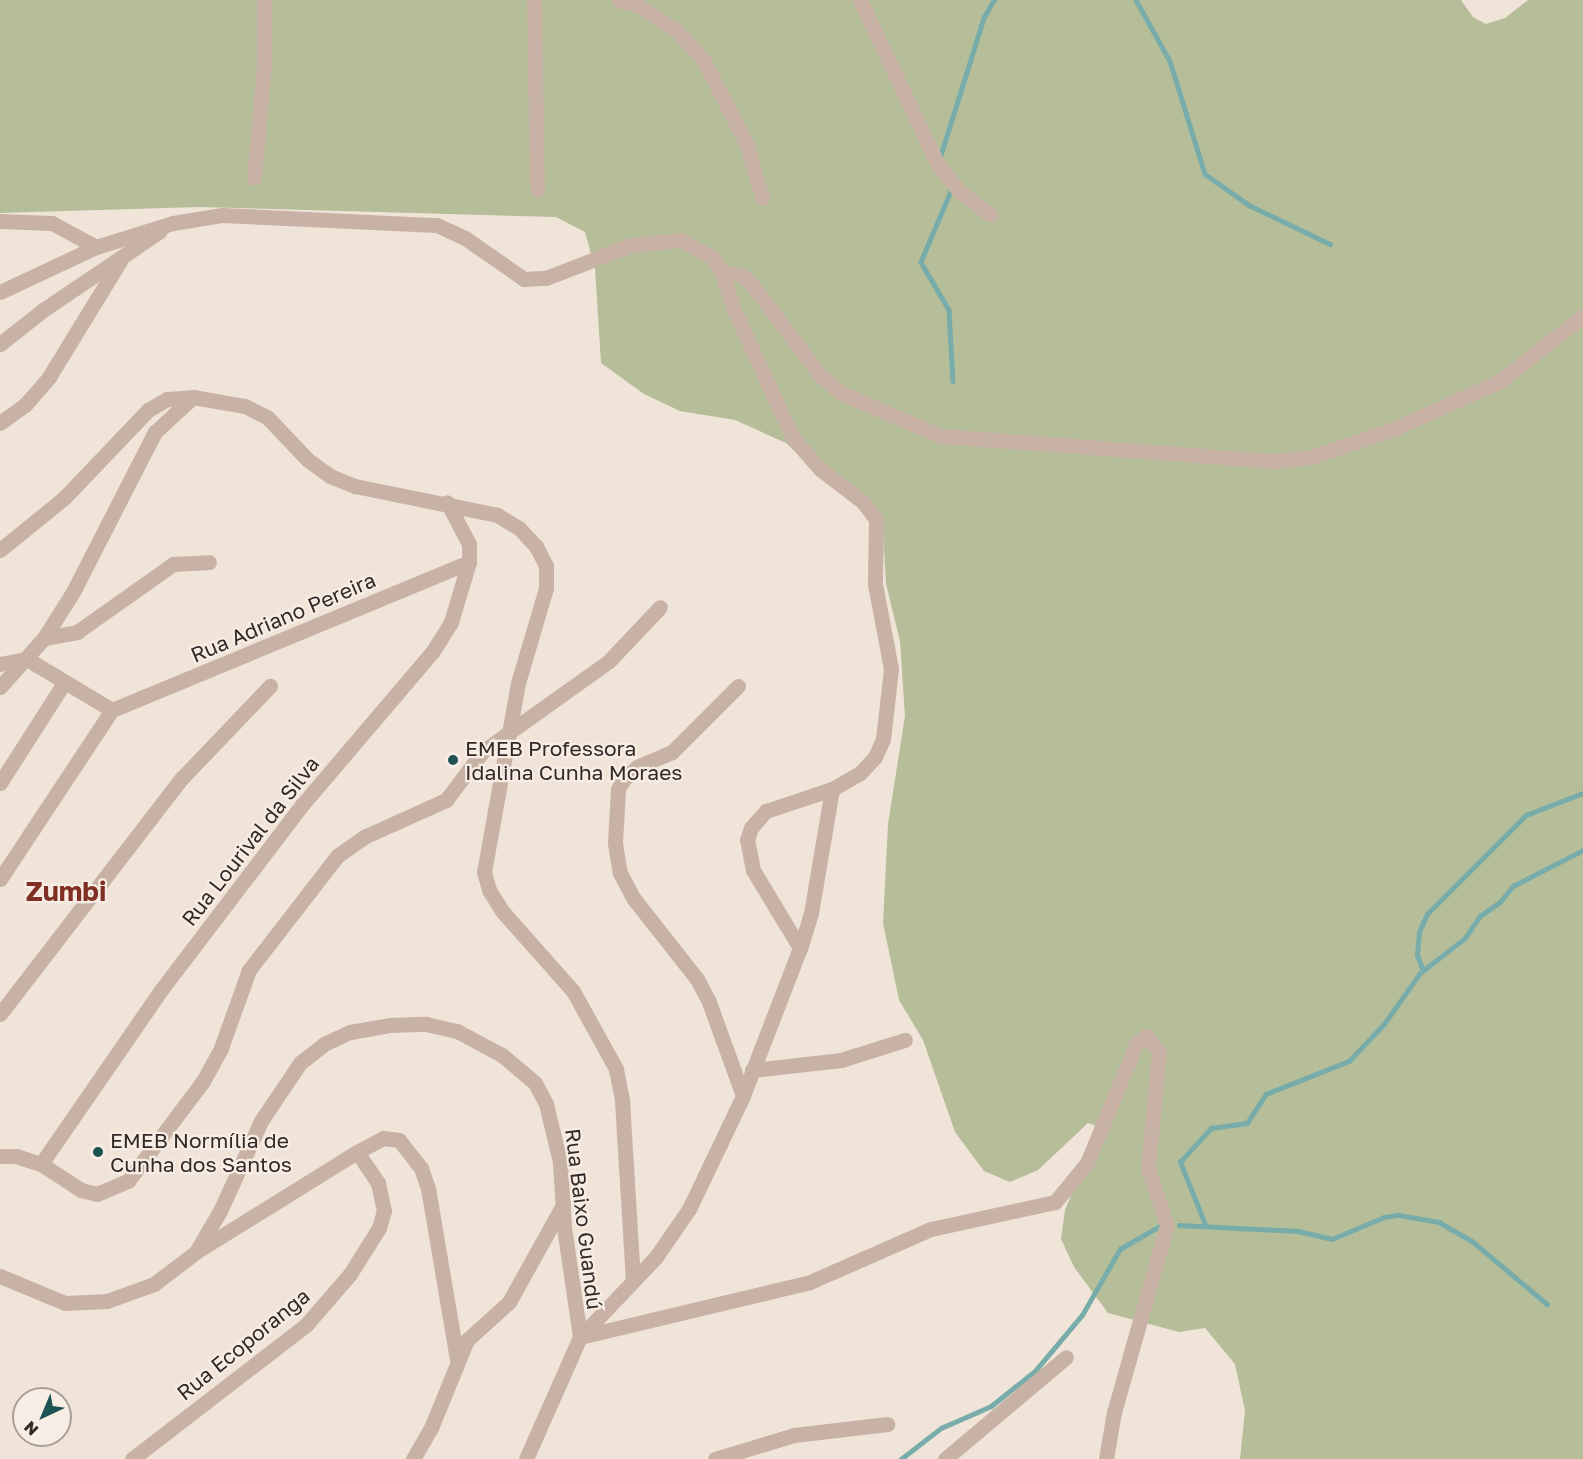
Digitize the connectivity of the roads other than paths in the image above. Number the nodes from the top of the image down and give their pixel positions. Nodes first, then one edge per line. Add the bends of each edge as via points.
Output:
1 (264, 0) edge
2 (534, 0) edge
3 (619, 0) edge
4 (860, 0) edge
5 (254, 178) dead end
6 (537, 190) dead end
7 (762, 198) dead end
8 (991, 215) dead end
9 (0, 221) edge
10 (173, 223) junction
11 (96, 247) junction
12 (123, 257) junction
13 (721, 271) junction
14 (0, 282) edge
15 (18, 282) junction
16 (0, 292) edge
17 (1583, 316) edge
18 (0, 344) edge
19 (193, 397) junction
20 (0, 423) edge
21 (447, 502) junction
22 (0, 550) edge
23 (209, 562) dead end
24 (469, 562) junction
25 (660, 606) dead end
26 (44, 638) junction
27 (27, 659) junction
28 (0, 664) edge
29 (64, 683) junction
30 (270, 686) dead end
31 (0, 687) edge
32 (738, 687) dead end
33 (112, 710) junction
34 (507, 736) junction
35 (0, 783) edge
36 (832, 789) junction
37 (0, 879) edge
38 (800, 948) junction
39 (0, 1014) edge
40 (905, 1040) dead end
41 (752, 1070) junction
42 (743, 1096) junction
43 (357, 1152) junction
44 (0, 1156) edge
45 (40, 1164) junction
46 (563, 1205) junction
47 (196, 1252) junction
48 (0, 1276) edge
49 (633, 1281) junction
50 (580, 1337) junction
51 (1066, 1357) dead end
52 (457, 1359) junction
53 (887, 1424) dead end
54 (132, 1459) edge
55 (413, 1459) edge
56 (526, 1459) edge
57 (715, 1459) edge
58 (945, 1459) edge
59 (1106, 1459) edge

1 - 5 street via 264,65
2 - 6 street
3 - 7 street via 639,6 676,30 703,59 747,145
4 - 8 street via 937,163 959,191
9 - 11 street via 52,223
10 - 11 street
10 - 12 street
10 - 13 street via 222,215 422,222 465,238 524,279 546,278 631,245 681,240 712,257
11 - 15 street
12 - 18 street
12 - 20 street via 49,377 25,405
13 - 17 street via 741,275 750,282 819,374 835,389 942,436 1256,460 1314,456 1458,402 1500,381
13 - 36 street via 735,312 793,438 820,469 863,502 876,519 875,584 891,669 891,700 875,757 860,773
14 - 15 street
15 - 16 street
19 - 21 street via 245,406 267,417 308,460 330,476 355,486
19 - 22 street via 167,399 148,410 64,498
19 - 26 street via 155,432 73,592
21 - 24 street, Rua Lourival da Silva via 469,544
21 - 34 street via 497,515 519,528 536,546 546,566 546,588
23 - 26 street via 173,564 77,632
24 - 33 street, Rua Adriano Pereira
24 - 45 street, Rua Lourival da Silva via 451,622 433,651 302,805 175,972
25 - 34 street via 609,661
26 - 27 street
27 - 28 street
27 - 29 street
27 - 31 street
29 - 33 street
29 - 35 street
30 - 39 street via 181,779
32 - 42 street via 679,747 637,767 623,780 618,789 615,843 620,873 634,899 697,979 709,1002
33 - 37 street
34 - 45 street via 483,751 446,800 366,836 337,856 249,970 221,1048 203,1081 128,1181 97,1194 81,1190
34 - 49 street via 484,872 489,890 503,912 573,991 616,1069 624,1120
36 - 38 street via 811,913
36 - 38 street via 766,811 751,828 747,840 753,870
38 - 41 street
40 - 41 street via 841,1060
41 - 42 street
42 - 49 street via 689,1209 656,1257
43 - 47 street
43 - 52 street via 391,1137 409,1150 421,1168 428,1188
43 - 54 street, Rua Ecoporanga via 378,1182 384,1211 379,1228 350,1274 306,1325
44 - 45 street via 16,1156
46 - 47 street, Rua Baixo Guandú via 560,1162 546,1104 535,1083 519,1066 458,1031 426,1024 389,1024 350,1032 324,1044 300,1063 261,1122 220,1211
46 - 50 street, Rua Baixo Guandú
46 - 52 street via 509,1302 470,1336
47 - 48 street, Rua Baixo Guandú via 154,1284 96,1302 65,1303
49 - 50 street
50 - 56 street
50 - 59 street via 810,1282 932,1229 1055,1202 1087,1163 1136,1044 1146,1036 1159,1052 1148,1168 1167,1225 1117,1400
51 - 58 street
52 - 55 street via 431,1428
53 - 57 street via 794,1435

